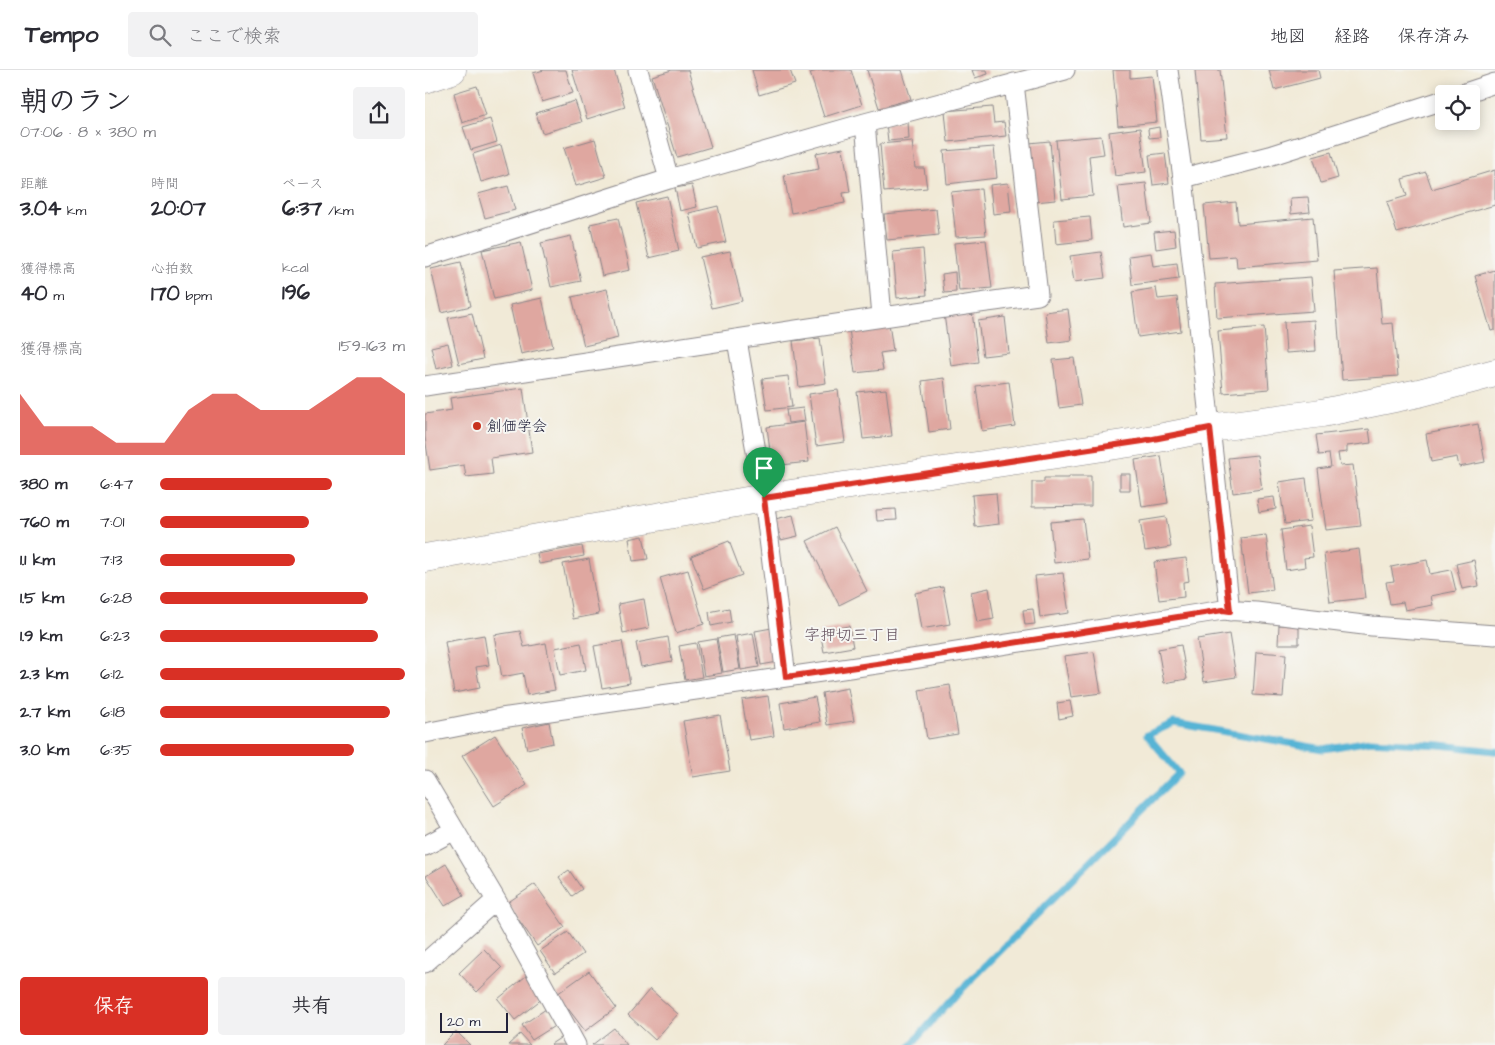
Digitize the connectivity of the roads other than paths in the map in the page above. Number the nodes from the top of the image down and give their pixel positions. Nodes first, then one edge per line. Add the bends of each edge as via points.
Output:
1 (452, 70) edge
2 (638, 70) edge
3 (1065, 70) edge
4 (1168, 70) edge
5 (425, 79) edge
6 (1014, 83) junction
7 (1495, 83) edge
8 (1480, 88) edge
9 (1435, 103) edge
10 (865, 123) junction
11 (1183, 178) junction
12 (669, 179) junction
13 (425, 257) edge
14 (882, 316) junction
15 (737, 340) junction
16 (1495, 373) edge
17 (425, 386) edge
18 (1210, 428) junction
19 (764, 498) junction
20 (425, 558) edge
21 (1230, 611) junction
22 (1495, 634) edge
23 (786, 677) junction
24 (425, 733) edge
25 (425, 780) edge
26 (453, 830) junction
27 (425, 846) edge
28 (496, 900) junction
29 (425, 963) edge
30 (576, 1045) edge

1 - 5 street
2 - 12 street
3 - 6 street
4 - 11 street
6 - 10 street
6 - 14 street via 1038,295
7 - 8 street
9 - 11 street via 1269,156
10 - 12 street
10 - 14 street
11 - 18 street
12 - 13 street
14 - 15 street
15 - 17 street
15 - 19 street
16 - 18 street via 1323,413
18 - 19 street
18 - 21 street
19 - 20 street
19 - 23 street
21 - 22 street via 1372,626
21 - 23 street
23 - 24 street via 501,718
25 - 26 street
26 - 27 street
26 - 28 street
28 - 29 street
28 - 30 street

